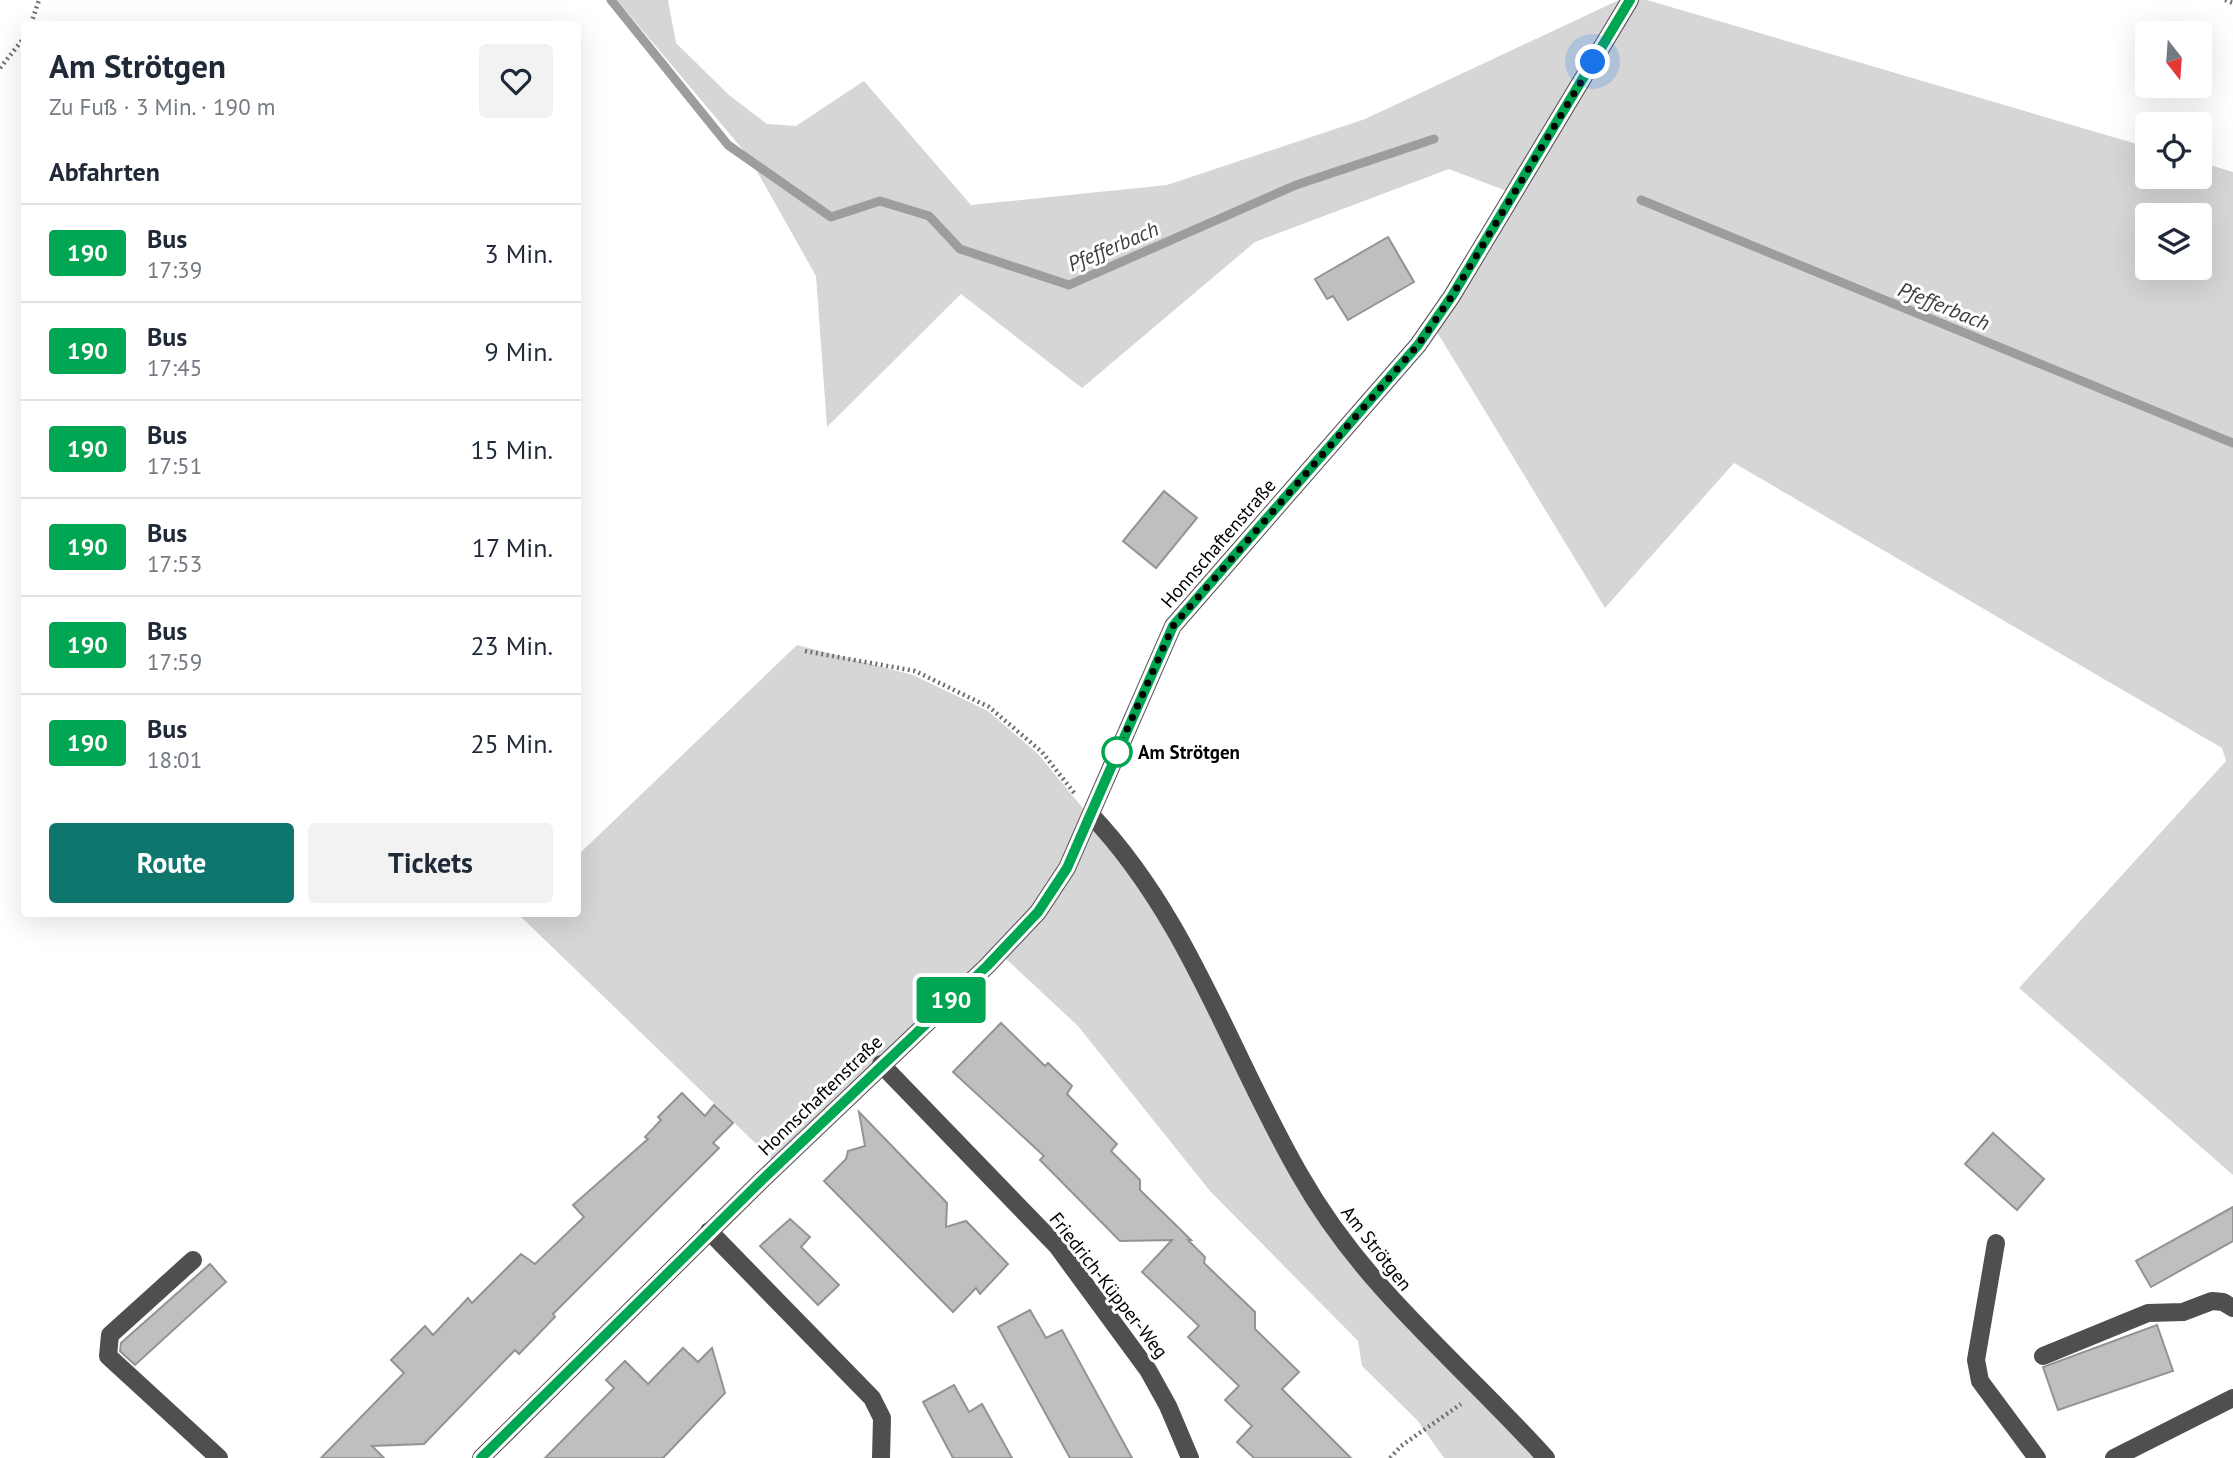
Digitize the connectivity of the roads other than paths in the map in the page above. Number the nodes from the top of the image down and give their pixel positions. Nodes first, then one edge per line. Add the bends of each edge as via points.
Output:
1 (1630, 0) edge
2 (1091, 815) junction
3 (881, 1064) junction
4 (709, 1231) junction
5 (1996, 1243) dead end
6 (193, 1260) dead end
7 (2233, 1308) edge
8 (2043, 1356) dead end
9 (2233, 1398) edge
10 (219, 1458) edge
11 (481, 1458) edge
12 (881, 1458) edge
13 (1190, 1458) edge
14 (1546, 1458) edge
15 (2037, 1458) edge
16 (2114, 1458) edge

1 - 2 street, Honnschaftenstraße via 1418,345 1173,626
2 - 3 street, Honnschaftenstraße via 1067,868 1038,912
2 - 14 street, Am Strötgen via 1169,916 1289,1156 1333,1228 1401,1312
3 - 4 street, Honnschaftenstraße
3 - 13 street, Friedrich-Küpper-Weg via 1057,1247 1149,1370
4 - 11 street, Honnschaftenstraße
4 - 12 street via 872,1398 882,1418
5 - 15 street via 1976,1360 1980,1381
6 - 10 street via 110,1335 108,1356
7 - 8 street via 2212,1301 2183,1312 2148,1312
9 - 16 street

